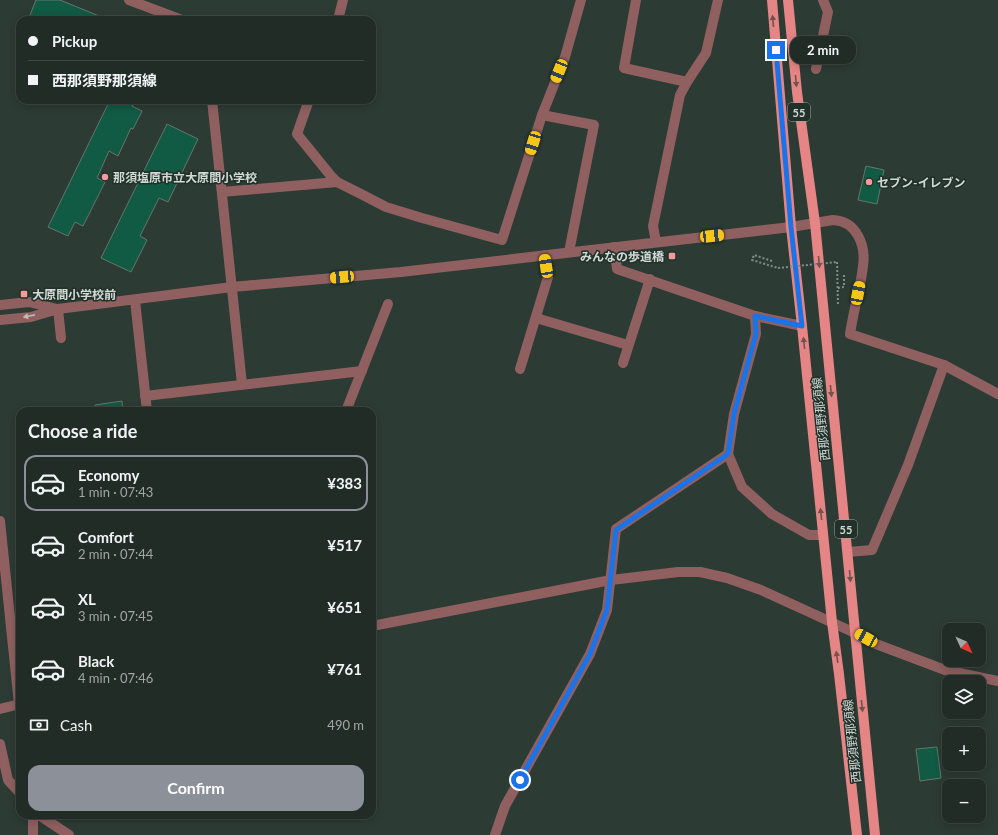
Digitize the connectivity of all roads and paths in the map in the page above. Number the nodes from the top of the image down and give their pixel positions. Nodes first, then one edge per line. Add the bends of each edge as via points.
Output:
1 (129, 0) edge
2 (343, 0) edge
3 (581, 0) edge
4 (636, 0) edge
5 (718, 0) edge
6 (772, 0) edge
7 (788, 0) edge
8 (823, 0) edge
9 (171, 16) edge
10 (339, 16) edge
11 (816, 69) dead end
12 (687, 82) junction
13 (212, 104) edge
14 (308, 104) edge
15 (542, 115) junction
16 (337, 182) junction
17 (222, 192) junction
18 (815, 223) junction
19 (791, 227) junction
20 (656, 242) junction
21 (614, 247) junction
22 (569, 252) junction
23 (545, 255) junction
24 (772, 261) dead end
25 (844, 274) dead end
26 (650, 279) junction
27 (232, 287) junction
28 (838, 288) junction
29 (135, 300) junction
30 (388, 304) dead end
31 (0, 305) edge
32 (838, 305) dead end
33 (58, 309) junction
34 (755, 316) junction
35 (536, 318) junction
36 (0, 320) edge
37 (802, 326) junction
38 (61, 338) dead end
39 (628, 345) junction
40 (623, 363) dead end
41 (944, 365) junction
42 (520, 369) dead end
43 (362, 371) junction
44 (242, 384) junction
45 (998, 394) edge
46 (145, 396) junction
47 (146, 407) edge
48 (348, 407) edge
49 (728, 454) junction
50 (0, 521) edge
51 (0, 524) edge
52 (823, 534) junction
53 (848, 552) junction
54 (611, 580) junction
55 (15, 616) edge
56 (832, 622) junction
57 (376, 625) edge
58 (855, 633) junction
59 (16, 638) edge
60 (998, 681) edge
61 (16, 705) edge
62 (0, 709) edge
63 (0, 744) edge
64 (16, 789) edge
65 (33, 819) edge
66 (45, 819) edge
67 (33, 835) edge
68 (69, 835) edge
69 (495, 835) edge
70 (857, 835) edge
71 (875, 835) edge

1 - 9 street
2 - 10 street
3 - 15 street via 565,57
4 - 12 street via 624,68
5 - 12 street via 706,53
19 -> 6 main road, 西那須野那須線 / 55
7 -> 18 main road, 西那須野那須線 / 55 via 797,92
8 - 11 street via 828,12
12 - 20 street via 680,95 653,226
13 - 17 street
14 - 16 street via 297,134
15 - 16 street via 502,240 386,207
15 - 22 street via 594,125
16 - 17 street
17 - 27 street
18 - 19 street
18 - 41 street via 833,220 845,222 856,232 862,244 863,266 850,334
18 -> 53 main road, 西那須野那須線 / 55
19 - 20 street
19 - 37 main road, 西那須野那須線 / 55
20 - 21 street
21 - 22 street
21 - 26 street via 617,269
22 - 23 street
23 - 27 street via 401,272
23 - 35 street via 548,277
24 - 28 path, bridge via 754,255 752,260 778,268 837,262
25 - 28 path via 844,287
26 - 34 street
26 - 39 street
27 - 29 street
27 - 44 street
28 - 32 path
29 - 33 street
29 - 46 street
30 - 43 street
31 - 33 street via 29,302
33 -> 36 street via 31,317
33 - 38 street
34 - 37 street
34 - 49 street via 756,334 734,414
35 - 39 street
35 - 42 street
52 -> 37 main road, 西那須野那須線 / 55
39 - 40 street
41 - 45 street
41 - 53 street via 908,465 872,550
43 - 44 street
43 - 48 street
44 - 46 street
46 - 47 street
49 - 52 street via 742,487 772,514 809,535
49 - 54 street via 616,530
50 - 51 street
51 - 55 street
52 - 56 main road, 西那須野那須線 / 55
53 -> 58 main road, 西那須野那須線 / 55
54 - 56 street via 700,572 761,590
54 - 57 street
54 - 69 street via 607,610 590,654 505,806
55 - 59 street
56 - 58 street
70 -> 56 main road, 西那須野那須線 / 55
58 - 60 street via 876,644 945,670
58 -> 71 main road, 西那須野那須線 / 55
61 - 62 street
63 - 64 street via 8,780
65 - 67 street
66 - 68 street

